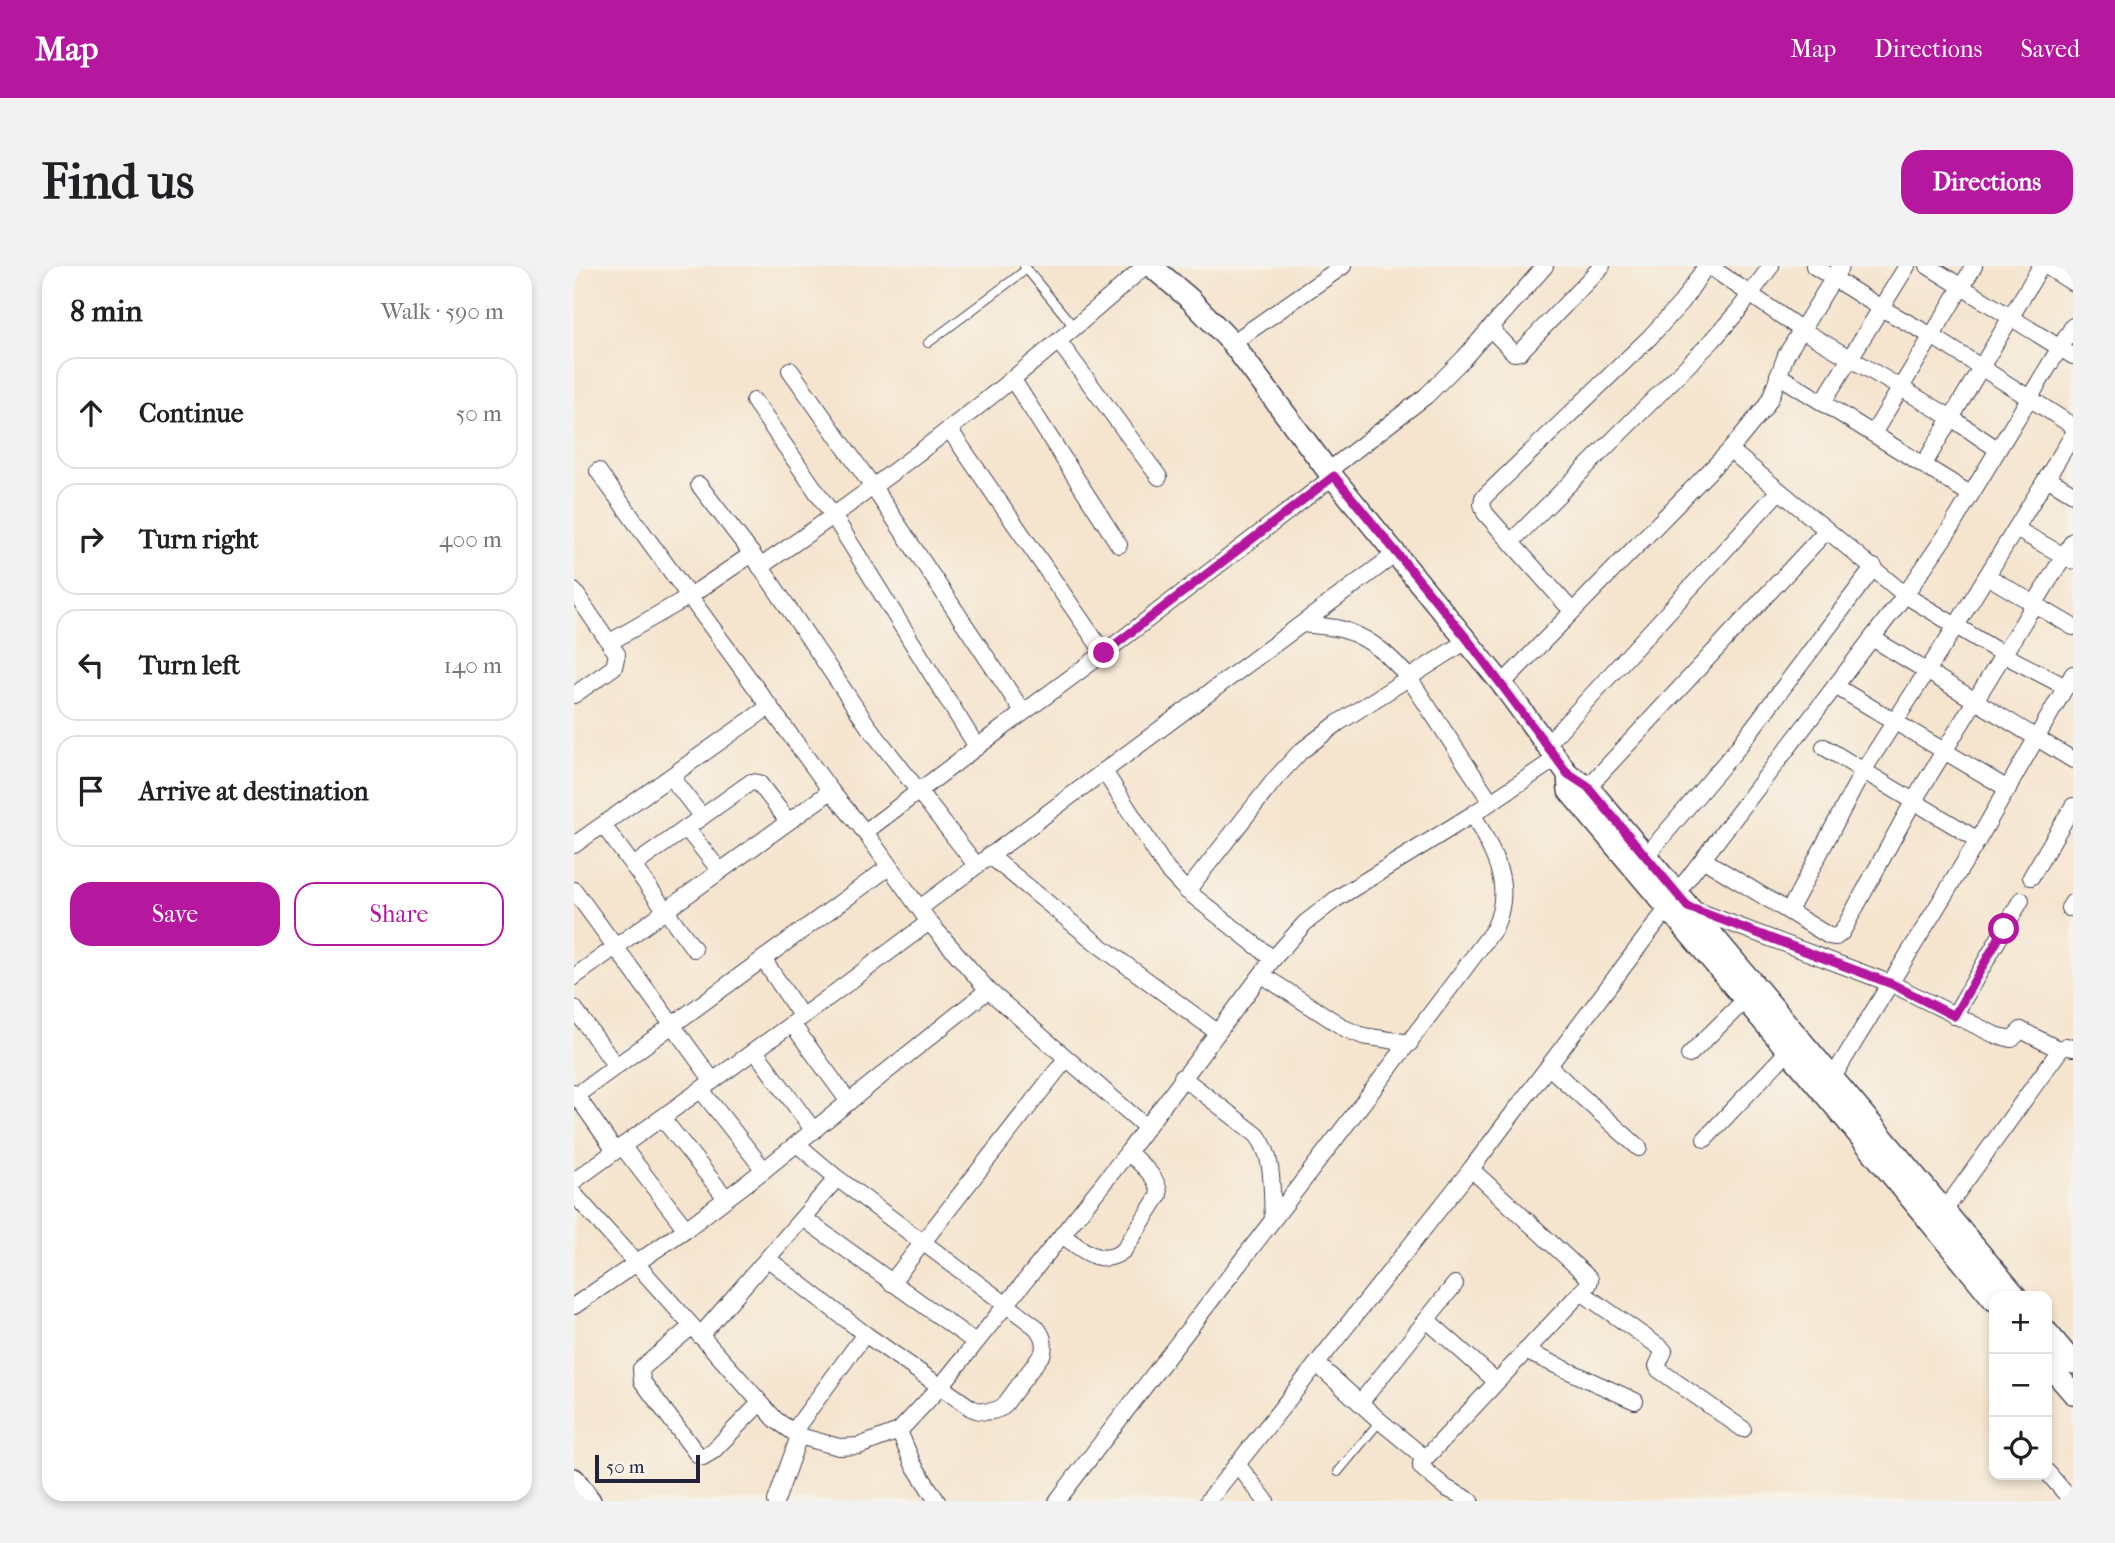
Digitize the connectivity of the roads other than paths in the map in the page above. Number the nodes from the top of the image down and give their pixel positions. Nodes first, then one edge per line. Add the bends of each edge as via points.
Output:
1 (1145, 266) edge
2 (1151, 266) edge
3 (1343, 266) edge
4 (1545, 266) edge
5 (1602, 266) edge
6 (1708, 266) edge
7 (1771, 266) edge
8 (1814, 266) edge
9 (1907, 266) edge
10 (1928, 266) edge
11 (1974, 266) edge
12 (2043, 266) edge
13 (1025, 268) edge
14 (1837, 272) edge
15 (2073, 282) edge
16 (1961, 287) junction
17 (1752, 294) junction
18 (1881, 308) junction
19 (2011, 317) junction
20 (2073, 326) edge
21 (1075, 328) junction
22 (1490, 328) junction
23 (1802, 330) junction
24 (1932, 336) junction
25 (1059, 342) junction
26 (928, 343) dead end
27 (1232, 343) junction
28 (2066, 352) edge
29 (1849, 358) junction
30 (1980, 368) junction
31 (790, 370) dead end
32 (1778, 375) junction
33 (1013, 380) junction
34 (1900, 388) junction
35 (2028, 398) junction
36 (754, 401) dead end
37 (1824, 402) junction
38 (1951, 417) junction
39 (2073, 426) edge
40 (949, 429) junction
41 (1874, 432) junction
42 (2073, 435) edge
43 (1997, 449) junction
44 (1730, 450) junction
45 (1924, 464) junction
46 (598, 471) dead end
47 (1331, 473) junction
48 (1159, 477) dead end
49 (2047, 478) junction
50 (699, 485) dead end
51 (873, 487) junction
52 (1779, 491) junction
53 (1970, 494) junction
54 (2073, 494) edge
55 (834, 517) junction
56 (2016, 528) junction
57 (1827, 530) junction
58 (2073, 541) edge
59 (1511, 542) junction
60 (1119, 545) dead end
61 (1396, 553) junction
62 (2069, 559) edge
63 (756, 561) junction
64 (1874, 567) junction
65 (1987, 576) junction
66 (574, 591) edge
67 (1905, 595) junction
68 (690, 596) junction
69 (2035, 606) junction
70 (1572, 611) junction
71 (1303, 624) junction
72 (1956, 626) junction
73 (2073, 626) edge
74 (1872, 638) junction
75 (1468, 640) junction
76 (610, 642) junction
77 (1104, 653) junction
78 (2004, 655) junction
79 (1927, 671) junction
80 (1409, 678) junction
81 (2069, 680) edge
82 (1502, 684) junction
83 (1835, 686) junction
84 (574, 695) edge
85 (1975, 702) junction
86 (770, 706) junction
87 (1023, 712) junction
88 (1895, 722) junction
89 (2037, 739) junction
90 (977, 747) junction
91 (1824, 747) dead end
92 (1944, 750) junction
93 (1557, 759) junction
94 (2073, 760) edge
95 (1104, 771) junction
96 (1863, 771) junction
97 (671, 777) junction
98 (1588, 787) junction
99 (2008, 789) junction
100 (831, 790) junction
101 (917, 791) junction
102 (1491, 802) junction
103 (1913, 802) junction
104 (2073, 806) edge
105 (1473, 814) junction
106 (702, 817) junction
107 (788, 821) junction
108 (603, 825) junction
109 (686, 828) junction
110 (866, 832) junction
111 (1978, 840) junction
112 (574, 845) edge
113 (1645, 857) junction
114 (982, 860) junction
115 (1704, 860) junction
116 (634, 866) junction
117 (889, 867) junction
118 (720, 871) junction
119 (2031, 877) dead end
120 (574, 890) edge
121 (1187, 891) junction
122 (2021, 900) dead end
123 (1677, 903) junction
124 (666, 911) junction
125 (1789, 911) junction
126 (924, 915) junction
127 (615, 948) junction
128 (694, 949) dead end
129 (1273, 959) junction
130 (763, 960) junction
131 (1262, 975) junction
132 (574, 977) edge
133 (1892, 984) junction
134 (988, 990) junction
135 (1745, 1000) junction
136 (574, 1008) edge
137 (1954, 1016) junction
138 (797, 1021) junction
139 (673, 1025) junction
140 (1217, 1032) junction
141 (1410, 1043) junction
142 (2066, 1049) edge
143 (755, 1051) junction
144 (1788, 1051) junction
145 (1689, 1055) dead end
146 (1066, 1059) junction
147 (615, 1065) junction
148 (1549, 1067) junction
149 (1182, 1077) junction
150 (1833, 1077) junction
151 (707, 1085) junction
152 (575, 1094) edge
153 (849, 1102) junction
154 (662, 1118) junction
155 (1146, 1127) junction
156 (814, 1131) junction
157 (1705, 1139) dead end
158 (797, 1144) junction
159 (619, 1148) junction
160 (1639, 1148) dead end
161 (1128, 1152) junction
162 (1471, 1169) junction
163 (764, 1171) junction
164 (837, 1178) junction
165 (574, 1181) edge
166 (574, 1194) edge
167 (726, 1198) junction
168 (1944, 1211) junction
169 (803, 1218) junction
170 (1273, 1218) junction
171 (686, 1229) junction
172 (1062, 1235) junction
173 (923, 1242) junction
174 (768, 1259) junction
175 (636, 1263) junction
176 (891, 1283) junction
177 (1455, 1284) dead end
178 (2012, 1291) edge
179 (1581, 1292) junction
180 (1989, 1294) edge
181 (1005, 1305) junction
182 (574, 1306) edge
183 (1427, 1320) junction
184 (696, 1331) junction
185 (865, 1334) junction
186 (2052, 1338) edge
187 (975, 1342) junction
188 (1525, 1351) junction
189 (2073, 1363) edge
190 (1317, 1364) junction
191 (2052, 1369) edge
192 (1496, 1381) junction
193 (941, 1386) junction
194 (2073, 1393) edge
195 (1635, 1401) dead end
196 (760, 1403) junction
197 (1360, 1403) junction
198 (1380, 1421) junction
199 (1743, 1429) dead end
200 (898, 1431) junction
201 (796, 1434) junction
202 (1425, 1458) junction
203 (1237, 1464) junction
204 (1338, 1472) dead end
205 (2052, 1478) edge
206 (574, 1479) edge
207 (1448, 1497) edge
208 (590, 1501) edge
209 (776, 1501) edge
210 (937, 1501) edge
211 (1057, 1501) edge
212 (1208, 1501) edge
213 (1266, 1501) edge
214 (1471, 1501) edge
215 (2072, 1501) edge

1 - 21 street
2 - 27 street
3 - 27 street
4 - 22 street
5 - 22 street via 1520,352 1514,353
6 - 17 street
6 - 59 street via 1650,337 1483,498 1485,513
7 - 17 street
8 - 14 street
9 - 18 street
10 - 16 street
11 - 16 street
12 - 15 street
12 - 19 street
13 - 21 lane
13 - 26 lane
14 - 18 street
14 - 23 street
16 - 19 street
16 - 24 street
17 - 23 street
17 - 59 street via 1683,371
18 - 24 street
18 - 29 street
19 - 28 street
19 - 30 street
20 - 28 street
21 - 25 street
22 - 47 street via 1426,396
23 - 29 street
23 - 32 street
24 - 30 street
24 - 34 street
25 - 33 street
25 - 48 street
27 - 47 street
28 - 35 street
29 - 34 street
29 - 37 street
30 - 35 street
30 - 38 street
31 - 51 street
32 - 37 street
32 - 44 street via 1765,407
33 - 40 street
33 - 60 street
34 - 38 street
34 - 41 street
35 - 39 street
35 - 43 street
36 - 55 street
37 - 41 street
38 - 43 street
38 - 45 street
40 - 51 street
40 - 77 street
41 - 45 street
42 - 49 street
43 - 53 street
44 - 52 street
44 - 70 street
45 - 53 street
46 - 68 street
47 - 61 street
47 - 77 street
49 - 54 street
49 - 56 street
50 - 63 street
51 - 55 street
51 - 87 street
52 - 57 street
52 - 93 street
53 - 67 street
55 - 63 street
55 - 90 street
56 - 62 street
56 - 65 street
57 - 64 street
57 - 98 street
58 - 62 street
59 - 70 street
61 - 71 street
61 - 75 street
62 - 69 street
63 - 68 street
63 - 101 street
64 - 67 street
64 - 113 street via 1737,750
65 - 69 street
65 - 72 street
66 - 76 street
67 - 72 street
67 - 74 street
68 - 76 street
68 - 86 street
69 - 73 street
69 - 78 street
70 - 82 street
71 - 80 street via 1346,630 1370,642
71 - 95 street
72 - 78 street
72 - 79 street
74 - 79 street
74 - 83 street
75 - 80 street
75 - 82 street
76 - 84 street via 617,654 614,667
77 - 87 street
78 - 81 street
78 - 85 street
79 - 85 street
79 - 88 street
80 - 102 street
80 - 121 street via 1300,752
81 - 89 street
82 - 93 street
83 - 88 street
83 - 115 street
85 - 89 street
85 - 92 street
86 - 97 street
86 - 100 street
87 - 90 street
88 - 92 street
88 - 96 street
89 - 94 street
89 - 99 street
90 - 101 street
91 - 96 street
92 - 99 street
92 - 103 street
93 - 98 street
93 - 102 street
93 - 123 street via 1569,791
95 - 114 street
95 - 121 street via 1167,870
96 - 103 street
96 - 125 street
97 - 106 street
97 - 108 street
98 - 113 street
99 - 111 street
100 - 107 street
100 - 110 street
101 - 110 street
101 - 114 street
102 - 105 street
103 - 111 street
103 - 125 street via 1842,932 1829,936
104 - 119 street
105 - 129 street via 1319,911
105 - 141 street via 1502,878 1500,915
106 - 107 street via 756,781
106 - 109 street
107 - 118 street
108 - 112 street
108 - 116 street
109 - 116 street
109 - 118 street
110 - 117 street
111 - 133 street
113 - 123 street
114 - 126 street
114 - 140 street
115 - 123 street
115 - 125 street
116 - 124 street
117 - 126 street
117 - 130 street
118 - 124 street
120 - 127 street
121 - 129 street
122 - 137 street
123 - 133 street
123 - 135 street
123 - 148 street
123 - 150 street
124 - 127 street
124 - 128 street
126 - 134 street
126 - 138 street
127 - 132 street
127 - 139 street
129 - 131 street
130 - 138 street
130 - 139 street
131 - 140 street
131 - 141 street via 1363,1036
133 - 137 street
133 - 150 street
134 - 146 street
134 - 153 street
135 - 144 street
135 - 145 street
136 - 147 street
137 - 142 street via 2007,1039 2021,1030
138 - 143 street
138 - 153 street
139 - 147 street
139 - 151 street
140 - 149 street
141 - 170 street
142 - 168 street
143 - 151 street
143 - 156 street
144 - 157 street
144 - 180 street
146 - 155 street
146 - 173 street
147 - 152 street
148 - 160 street
148 - 162 street
149 - 155 street
149 - 170 street via 1265,1146
150 - 168 street
151 - 154 street
151 - 163 street
152 - 159 street
153 - 156 street
154 - 159 street
154 - 167 street
155 - 161 street
156 - 158 street
158 - 163 street
158 - 164 street
159 - 165 street
159 - 171 street
161 - 172 street
161 - 172 street via 1153,1177 1159,1195 1124,1250 1106,1259 1094,1257
162 - 179 street via 1589,1275 1589,1284
162 - 190 street
163 - 167 street
164 - 169 street
164 - 173 street
166 - 175 street
167 - 171 street
168 - 178 street
169 - 174 street
169 - 176 street
170 - 211 street
171 - 175 street
172 - 181 street
173 - 176 street
173 - 181 street
174 - 184 street
174 - 185 street
175 - 182 street
175 - 184 street
176 - 187 street
177 - 183 street
179 - 188 street
179 - 199 street via 1661,1348 1664,1355 1659,1370
181 - 187 street
181 - 193 street via 1036,1327 1045,1343 1043,1353 1003,1406 982,1412
183 - 192 street
183 - 197 street
184 - 196 street
184 - 196 street via 640,1374 697,1454 703,1457 713,1451
185 - 193 street
185 - 201 street
186 - 189 street
187 - 193 street
188 - 192 street
188 - 195 street
190 - 197 street
190 - 203 street
191 - 194 street
192 - 202 street
193 - 200 street
196 - 201 street
197 - 198 street
198 - 202 street
198 - 204 lane
200 - 201 street via 859,1446 839,1447
200 - 210 street
201 - 209 street
202 - 207 street via 1421,1467
203 - 212 street
203 - 213 street
205 - 215 street
206 - 208 street
207 - 214 street

